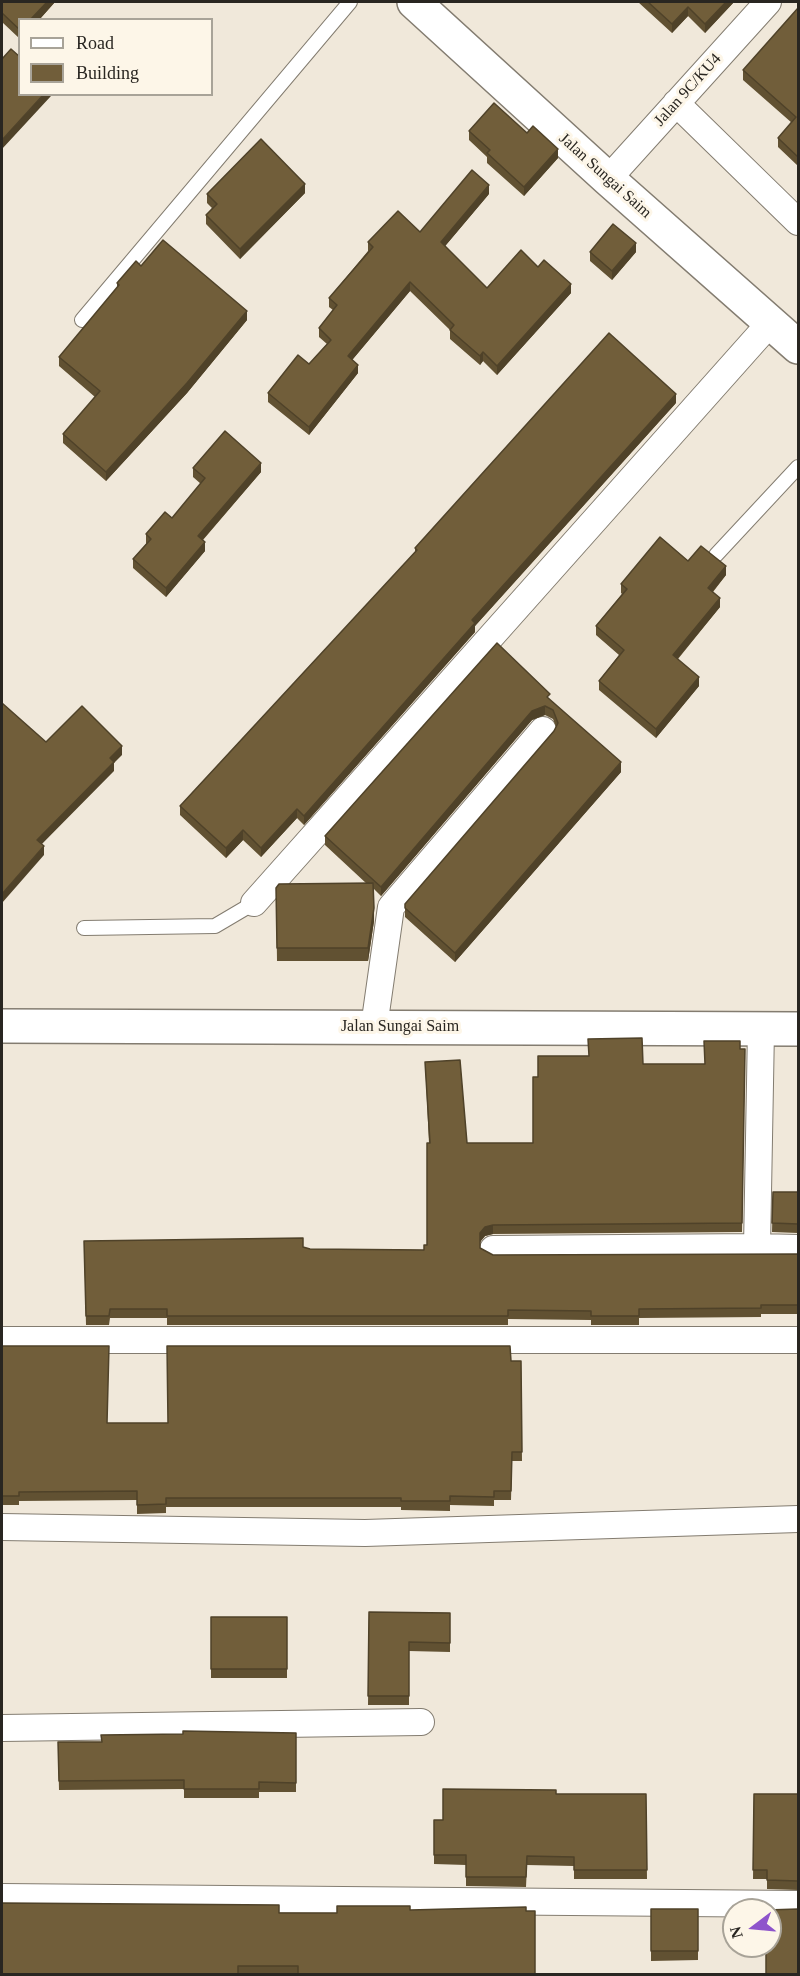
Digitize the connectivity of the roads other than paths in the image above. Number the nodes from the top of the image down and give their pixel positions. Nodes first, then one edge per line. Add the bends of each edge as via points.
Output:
1 (350, 2) edge
2 (414, 2) edge
3 (768, 2) edge
4 (676, 103) junction
5 (608, 178) junction
6 (798, 222) edge
7 (82, 320) dead end
8 (789, 334) edge
9 (798, 467) edge
10 (716, 555) edge
11 (543, 730) dead end
12 (254, 903) joint
13 (84, 928) dead end
14 (2, 1026) edge
15 (374, 1027) junction
16 (761, 1029) junction
17 (798, 1029) edge
18 (757, 1247) junction
19 (798, 1248) edge
20 (493, 1249) dead end
21 (2, 1340) edge
22 (798, 1340) edge
23 (798, 1519) edge
24 (2, 1527) edge
25 (421, 1722) dead end
26 (2, 1728) edge
27 (2, 1897) edge
28 (798, 1904) edge

1 - 7 lane
2 - 5 street, Jalan Sungai Saim
3 - 4 street, Jalan 9C/KU4
4 - 5 street, Jalan 9C/KU4
4 - 6 street
5 - 8 street, Jalan Sungai Saim
8 - 12 street
9 - 10 lane
11 - 15 street via 391,907
12 - 13 lane via 215,926
14 - 15 street, Jalan Sungai Saim
15 - 16 street, Jalan Sungai Saim
16 - 17 street, Jalan Sungai Saim
16 - 18 street
18 - 19 street
18 - 20 street
21 - 22 street
23 - 24 street via 365,1533
25 - 26 street
27 - 28 street

